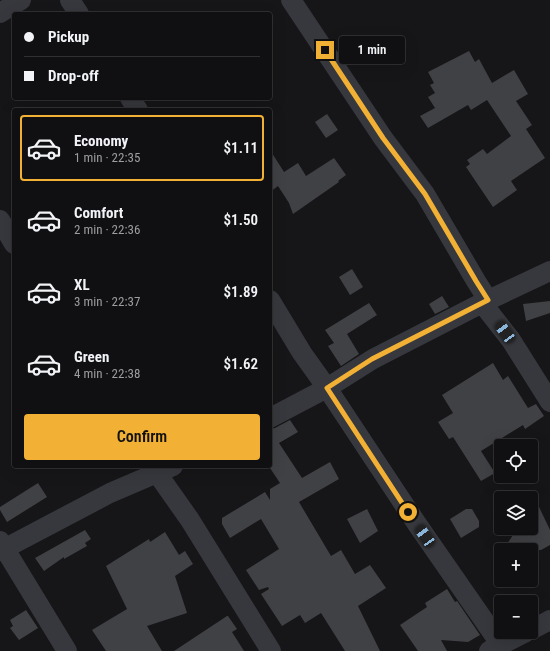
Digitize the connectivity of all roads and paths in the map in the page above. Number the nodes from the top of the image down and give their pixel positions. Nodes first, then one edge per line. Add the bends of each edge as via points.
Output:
1 (21, 0) edge
2 (70, 0) edge
3 (292, 0) edge
4 (78, 12) edge
5 (0, 13) edge
6 (0, 220) edge
7 (12, 241) edge
8 (550, 271) edge
9 (485, 302) junction
10 (272, 303) edge
11 (327, 388) junction
12 (550, 402) edge
13 (272, 417) edge
14 (161, 468) edge
15 (2, 547) edge
16 (550, 620) edge
17 (538, 626) edge
18 (512, 639) edge
19 (495, 648) edge
20 (67, 651) edge
21 (271, 651) edge

1 - 5 street
2 - 4 street
3 - 9 street via 383,138 425,194 476,281
6 - 7 street
8 - 9 street
9 - 11 street via 372,359
9 - 12 street
10 - 11 street
11 - 13 street
11 - 19 street
14 - 15 street
14 - 21 street
15 - 20 street
16 - 17 street
18 - 19 street

